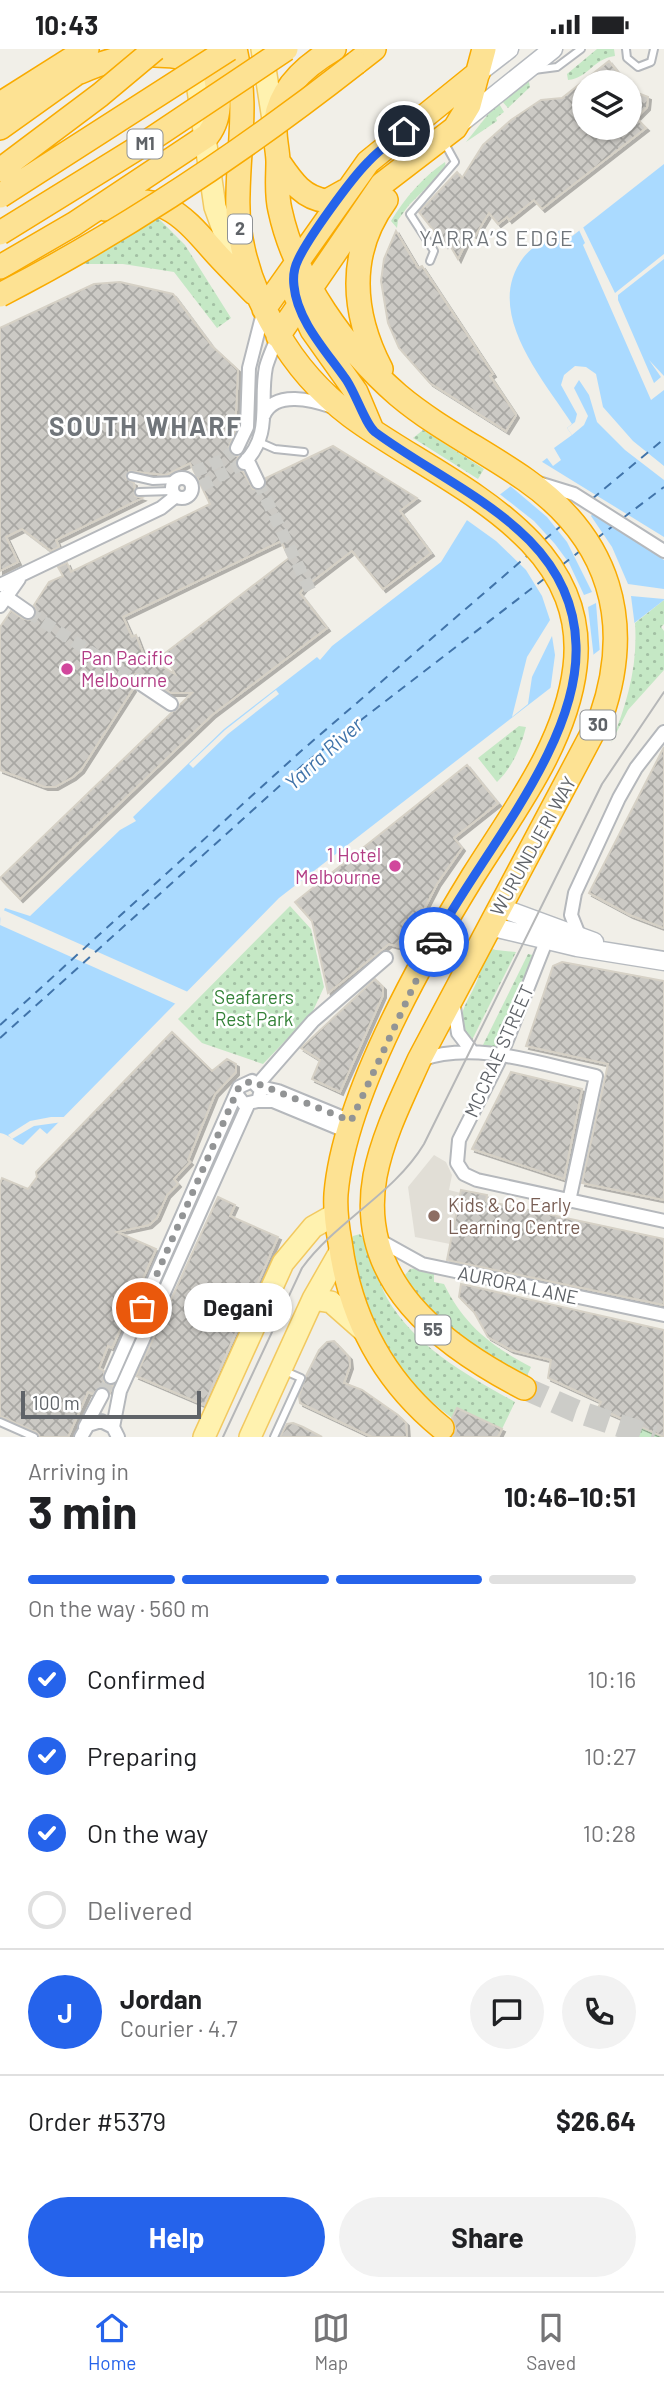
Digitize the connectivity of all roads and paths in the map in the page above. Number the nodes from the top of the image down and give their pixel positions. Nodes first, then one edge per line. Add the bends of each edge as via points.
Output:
1 (88, 49) edge
2 (108, 49) edge
3 (155, 49) edge
4 (262, 49) edge
5 (286, 49) edge
6 (334, 49) edge
7 (374, 49) edge
8 (484, 49) edge
9 (509, 49) edge
10 (553, 49) edge
11 (581, 49) edge
12 (626, 49) edge
13 (654, 49) edge
14 (219, 53) edge
15 (526, 70) junction
16 (478, 73) junction
17 (72, 78) junction
18 (244, 87) junction
19 (0, 104) edge
20 (0, 128) edge
21 (204, 138) junction
22 (441, 138) junction
23 (277, 146) junction
24 (0, 170) edge
25 (347, 189) junction
26 (0, 196) edge
27 (65, 229) junction
28 (0, 233) edge
29 (297, 261) junction
30 (430, 261) dead end
31 (0, 267) edge
32 (0, 296) edge
33 (305, 296) junction
34 (258, 298) junction
35 (278, 336) junction
36 (402, 397) junction
37 (264, 415) junction
38 (351, 416) junction
39 (378, 434) junction
40 (259, 442) junction
41 (237, 448) tunnel mouth
42 (304, 452) dead end
43 (194, 472) tunnel mouth
44 (131, 476) dead end
45 (528, 481) junction
46 (258, 482) tunnel mouth
47 (201, 486) tunnel mouth
48 (178, 488) junction
49 (139, 492) dead end
50 (664, 551) edge
51 (2, 596) edge
52 (28, 612) tunnel mouth
53 (138, 682) tunnel mouth
54 (171, 704) dead end
55 (664, 732) edge
56 (458, 902) junction
57 (494, 916) junction
58 (579, 935) junction
59 (547, 939) junction
60 (611, 950) junction
61 (386, 958) dead end
62 (664, 961) edge
63 (452, 994) junction
64 (471, 1050) junction
65 (501, 1057) junction
66 (419, 1060) junction
67 (259, 1086) junction
68 (237, 1095) junction
69 (253, 1103) junction
70 (304, 1108) junction
71 (350, 1126) junction
72 (210, 1173) junction
73 (569, 1201) junction
74 (372, 1203) junction
75 (336, 1214) junction
76 (664, 1221) edge
77 (377, 1239) junction
78 (341, 1250) junction
79 (313, 1300) junction
80 (664, 1315) edge
81 (365, 1332) junction
82 (281, 1369) junction
83 (111, 1377) tunnel mouth
84 (524, 1388) tunnel mouth
85 (102, 1395) tunnel mouth
86 (0, 1422) edge
87 (442, 1428) dead end
88 (82, 1433) edge
89 (118, 1433) edge
90 (203, 1436) edge
91 (34, 1437) edge
92 (250, 1437) edge
93 (274, 1437) edge

1 - 19 highway
2 - 17 highway
3 - 24 highway, bridge
4 - 23 main road, 30
5 - 28 highway, M1, bridge
6 - 23 highway via 289,86 277,113
7 - 32 highway, bridge via 196,179
8 - 16 highway
9 - 16 street
10 - 15 street
11 - 15 lane via 557,68
12 - 13 lane via 627,58 638,67 651,62
14 - 17 highway via 142,53 102,62
14 - 18 highway
14 - 21 highway via 218,115
14 - 26 highway, M1, bridge
15 - 22 street
16 - 22 highway via 469,105
16 - 25 highway via 382,149
17 - 20 highway
18 - 23 highway via 266,118
18 - 34 highway, 2 via 237,197 244,250
21 - 27 highway
21 - 34 main road, 30 via 221,228
22 - 30 lane via 455,162 410,214 434,251
22 - 33 highway via 382,184
22 - 36 highway via 382,205 363,245 357,274 364,331 385,376
23 - 25 highway via 300,190 313,198 327,201
23 - 29 highway, 30 via 279,209
25 - 29 highway
27 - 31 highway
27 - 34 highway via 120,204 160,205 183,216
29 - 33 highway, 30
29 - 34 highway
33 - 35 highway
33 - 36 highway, 30
33 - 39 highway via 312,330 356,392
34 - 35 highway, 30
34 - 41 street via 247,427
35 - 37 street via 266,368
35 - 38 highway, 30 via 314,382
36 - 45 highway, WURUNDJERI WAY / 30
37 - 38 street via 274,403 292,399 323,403
37 - 40 street
38 - 39 highway, 30
39 - 56 highway, WURUNDJERI WAY / 30 via 516,527 541,553 562,587 575,630 573,681 559,728
40 - 42 lane
40 - 46 street via 245,461
43 - 48 street
44 - 48 lane
45 - 50 street via 574,494
45 - 57 highway, WURUNDJERI WAY / 30 via 567,515 587,541 605,576 616,617 617,654 609,694 591,741
47 - 48 street
48 - 49 lane
48 - 51 street via 161,508 30,570
51 - 52 street
53 - 54 street
55 - 58 street via 619,798 572,899 572,919
56 - 57 highway
56 - 71 highway, WURUNDJERI WAY / 30 via 412,984
57 - 58 street via 530,920
57 - 59 street
57 - 63 highway, WURUNDJERI WAY / 30
58 - 60 street
59 - 60 street
59 - 65 street, MCCRAE STREET
60 - 62 street
61 - 67 street via 313,1021
63 - 64 street via 457,1030
63 - 66 highway, WURUNDJERI WAY / 30
64 - 65 street
64 - 66 street
65 - 73 street via 600,1077
65 - 73 street, MCCRAE STREET via 459,1140 457,1163 464,1174 477,1180
66 - 74 highway, WURUNDJERI WAY / 30 via 389,1128
67 - 68 street via 245,1082
67 - 69 street via 261,1094
67 - 70 street
68 - 69 street via 241,1102
68 - 72 street
69 - 70 street via 273,1101
69 - 72 street
70 - 71 street
71 - 75 highway, WURUNDJERI WAY / 30
72 - 83 street
72 - 89 street via 120,1391
73 - 76 street
74 - 75 highway
74 - 77 highway, WURUNDJERI WAY / 55
74 - 78 highway, 30
75 - 78 highway, WURUNDJERI WAY
75 - 90 main road via 313,1227 283,1263
77 - 80 street, AURORA LANE via 422,1264
77 - 84 highway, WURUNDJERI WAY / 55 via 396,1286 420,1317 474,1363
78 - 79 main road, 30
78 - 81 highway, WURUNDJERI WAY
79 - 81 main road via 331,1302
79 - 82 main road, 30
81 - 87 highway, WURUNDJERI WAY via 394,1381
82 - 92 main road, 30
82 - 93 lane via 301,1378
85 - 88 street
86 - 91 lane
88 - 89 street via 97,1421

